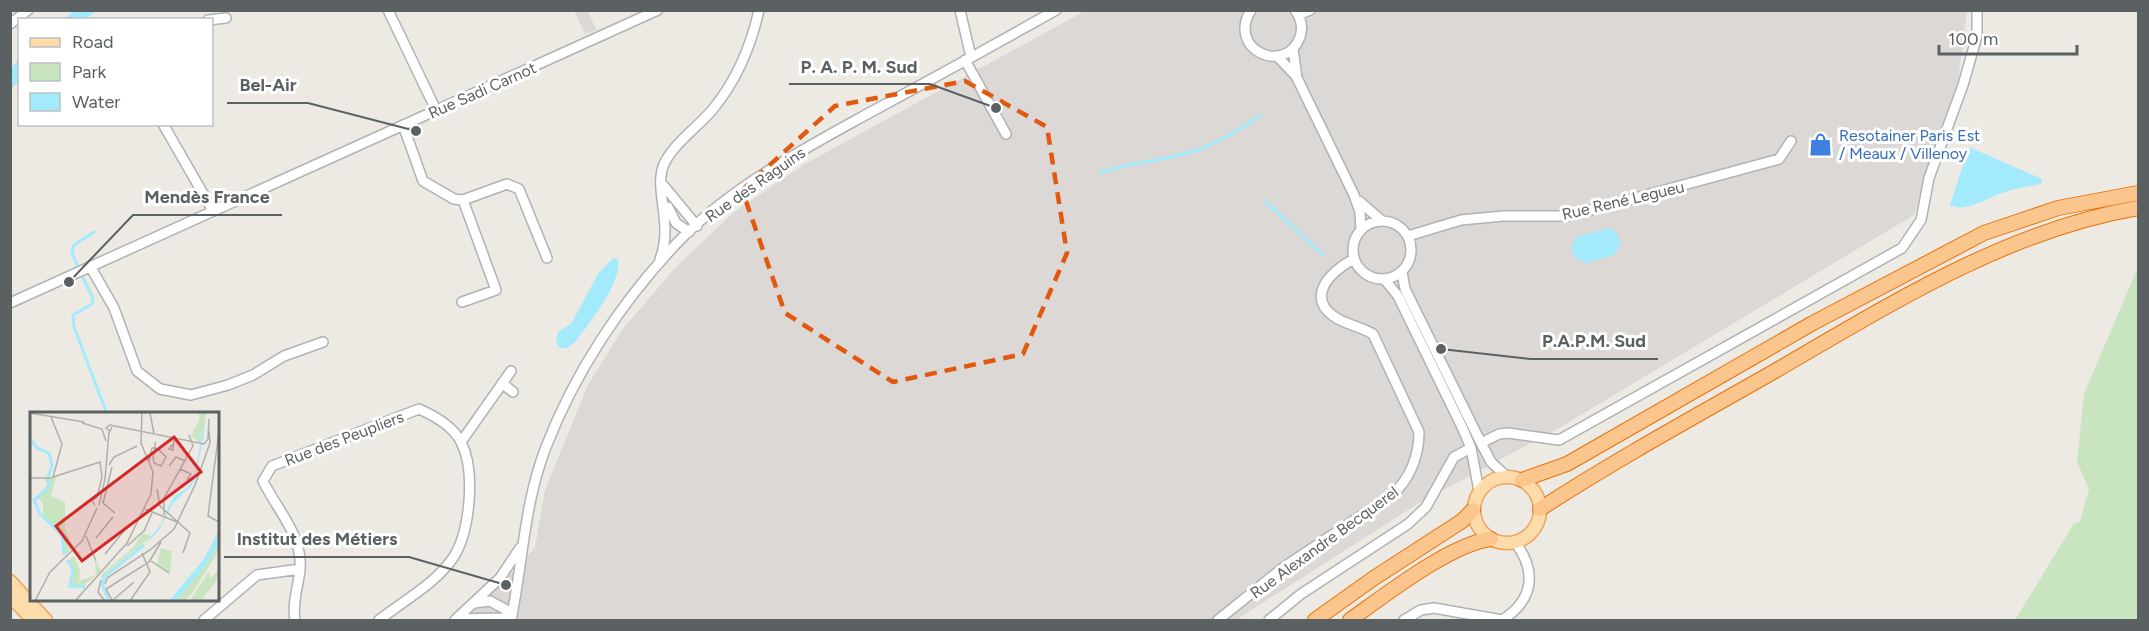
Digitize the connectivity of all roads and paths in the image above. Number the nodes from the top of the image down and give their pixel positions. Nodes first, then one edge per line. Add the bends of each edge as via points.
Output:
1 (28, 10) edge
2 (388, 10) edge
3 (658, 10) edge
4 (759, 10) edge
5 (960, 10) edge
6 (1056, 10) edge
7 (1251, 10) edge
8 (1310, 10) edge
9 (1977, 10) edge
10 (1297, 13) edge
11 (226, 18) dead end
12 (213, 19) edge
13 (10, 24) edge
14 (1293, 48) junction
15 (1278, 56) junction
16 (968, 59) junction
17 (1297, 78) junction
18 (436, 110) junction
19 (403, 125) junction
20 (164, 126) edge
21 (1006, 134) dead end
22 (1791, 141) dead end
23 (661, 179) junction
24 (2139, 193) edge
25 (663, 194) junction
26 (1354, 195) junction
27 (463, 200) junction
28 (2139, 208) edge
29 (213, 211) junction
30 (1382, 221) junction
31 (693, 229) junction
32 (1361, 230) junction
33 (1408, 236) junction
34 (547, 258) dead end
35 (1354, 259) junction
36 (90, 266) junction
37 (657, 267) junction
38 (1402, 272) junction
39 (1385, 280) junction
40 (462, 302) dead end
41 (10, 303) edge
42 (323, 342) dead end
43 (511, 371) dead end
44 (502, 383) junction
45 (513, 392) dead end
46 (461, 442) junction
47 (1481, 443) junction
48 (1471, 448) junction
49 (1506, 476) junction
50 (1522, 480) junction
51 (1479, 491) junction
52 (1540, 509) junction
53 (1473, 510) junction
54 (1491, 539) junction
55 (1515, 542) junction
56 (522, 546) junction
57 (300, 569) junction
58 (10, 581) edge
59 (10, 596) edge
60 (29, 597) edge
61 (32, 601) edge
62 (474, 603) junction
63 (511, 617) edge
64 (455, 620) edge
65 (484, 620) edge
66 (33, 621) edge
67 (46, 621) edge
68 (204, 621) edge
69 (295, 621) edge
70 (379, 621) edge
71 (1218, 621) edge
72 (1269, 621) edge
73 (1315, 621) edge
74 (1350, 621) edge
75 (1404, 621) edge

1 - 13 street
2 - 18 street
3 - 18 street, Rue Sadi Carnot
4 - 23 street via 748,48 733,79 714,108 670,155
5 - 16 street
6 - 16 street, Rue des Raguins
7 - 15 street via 1245,21 1247,40 1260,53
8 - 10 street
9 - 47 street via 1977,36 1929,178 1921,220 1902,248 1558,440 1508,433
10 - 14 street via 1301,33
11 - 12 street
14 - 15 street
14 - 17 street
15 - 17 street
16 - 21 street
16 - 31 street, Rue des Raguins via 809,146 724,202
17 - 26 street
18 - 19 street, Rue Sadi Carnot
19 - 27 street via 423,181
19 - 29 street, Rue Sadi Carnot
20 - 29 street
22 - 33 street, Rue René Legueu via 1779,159 1616,205 1569,216 1461,220
23 - 25 street
23 - 31 street
24 - 50 highway via 2058,208 1984,233 1832,312 1567,464
25 - 31 street via 676,223
25 - 37 street via 666,245
26 - 30 street
26 - 32 street
27 - 34 street via 507,184 519,189
27 - 40 street via 496,290
28 - 52 highway via 2048,232 1945,277 1628,454
29 - 36 street, Rue Sadi Carnot
30 - 32 street
30 - 33 street via 1397,225
31 - 37 street, Rue des Raguins
32 - 35 street via 1354,244
33 - 38 street via 1411,255
35 - 39 street via 1366,275
35 - 71 street, Rue Alexandre Becquerel via 1333,272 1323,285 1326,311 1373,334 1419,432 1419,449 1401,487 1392,495 1284,567
36 - 41 street, Rue Sadi Carnot
36 - 42 street via 114,308 137,371 160,389 191,395 228,385 284,356
37 - 56 street, Rue des Raguins via 607,328 561,412 529,501
38 - 39 street
38 - 47 street via 1405,290
39 - 48 street via 1402,304
43 - 44 street
44 - 45 street
44 - 46 street
46 - 57 street, Rue des Peupliers via 439,418 419,409 272,466 263,481 298,546
46 - 70 street via 469,495 464,535 440,573
47 - 49 street via 1491,462
48 - 51 street
48 - 72 street via 1454,457 1426,507 1407,524 1301,594
49 - 50 main road
49 - 51 main road via 1496,478
50 - 52 main road via 1535,492
51 - 53 main road
52 - 55 main road via 1534,530
53 - 54 main road via 1478,527
53 - 73 highway
54 - 55 main road
54 - 74 highway via 1435,564
55 - 75 street via 1527,557 1529,585 1524,600 1513,613 1502,620 1420,610
56 - 62 street via 500,578
56 - 63 street, Rue des Raguins
57 - 68 street via 257,575
57 - 69 street, Rue des Peupliers via 294,596
58 - 60 main road
59 - 66 main road
61 - 67 main road
62 - 63 street via 490,601
62 - 64 street
63 - 65 street
64 - 65 street

